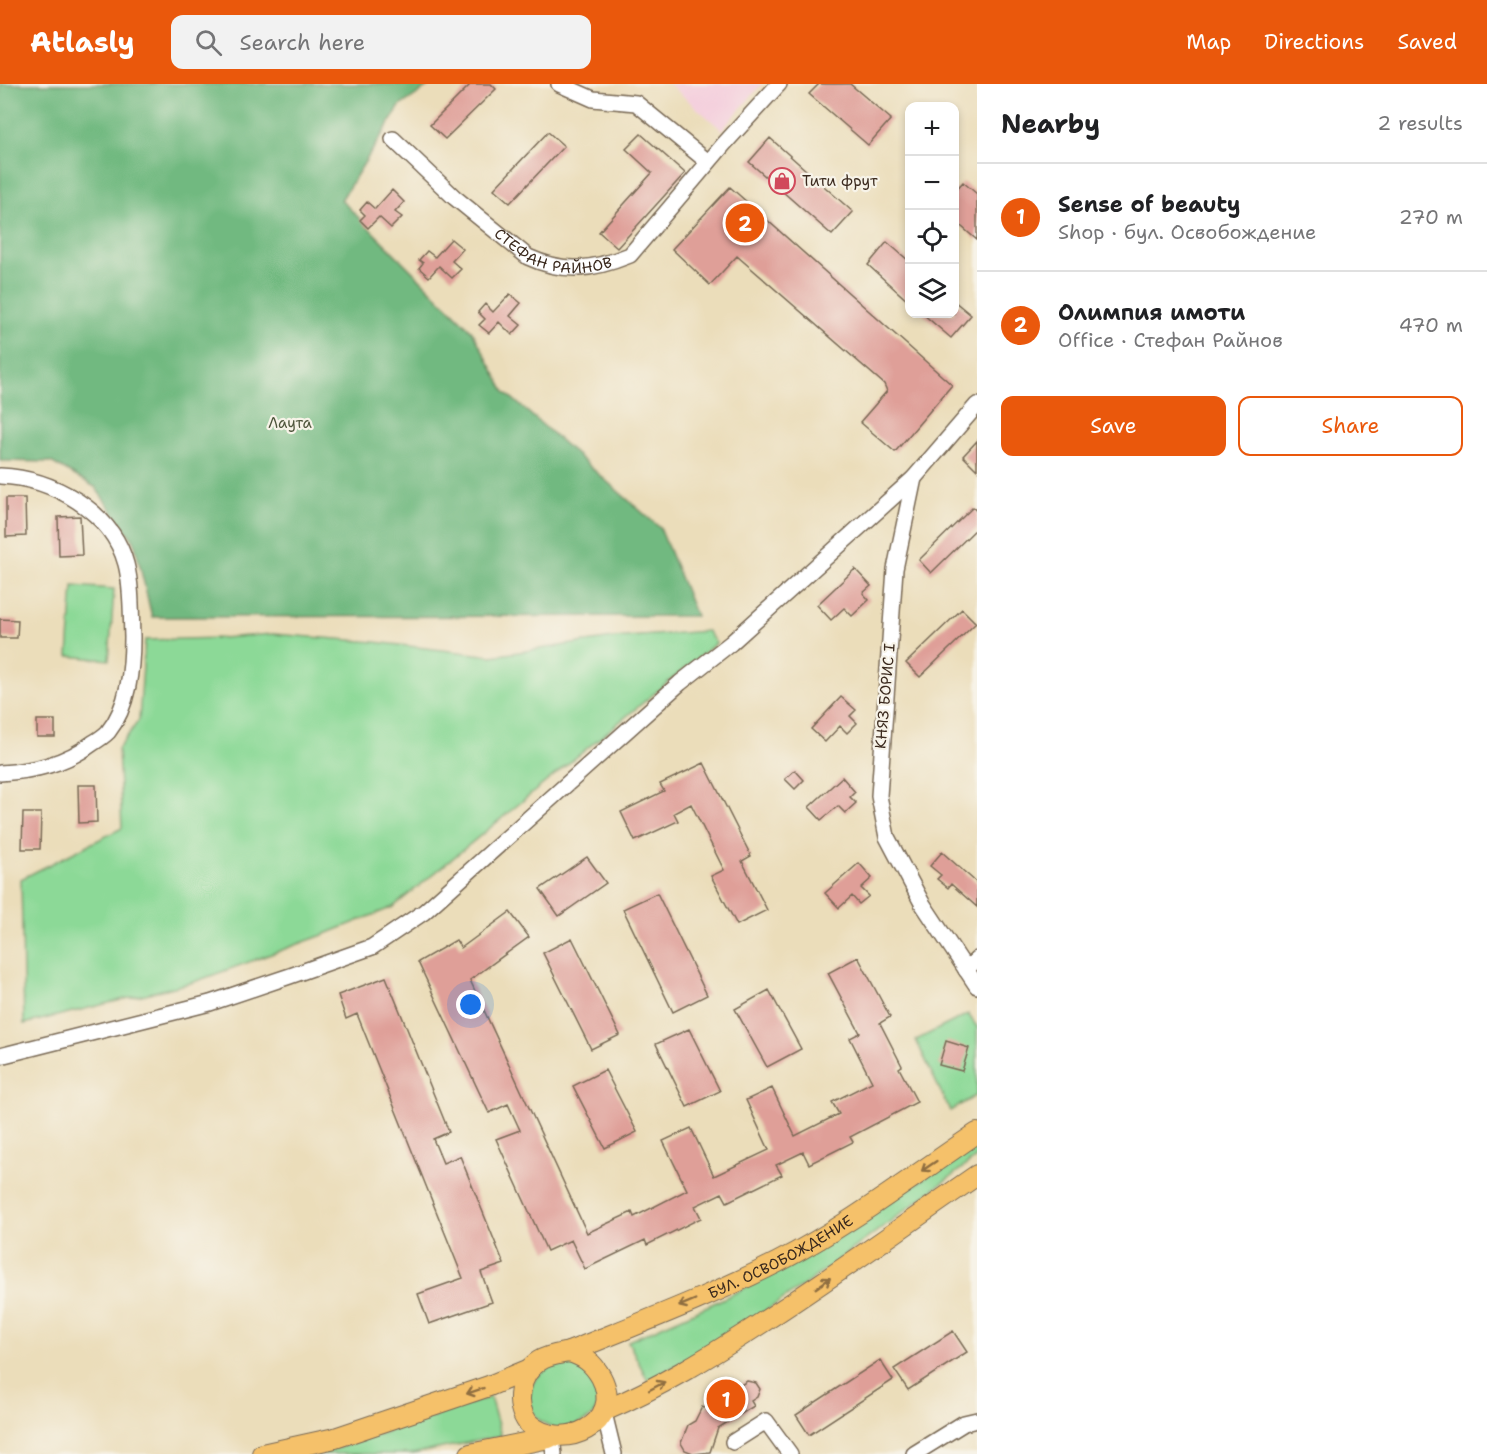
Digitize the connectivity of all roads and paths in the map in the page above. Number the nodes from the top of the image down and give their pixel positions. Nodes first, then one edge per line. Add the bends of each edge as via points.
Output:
1 (559, 84) edge
2 (778, 84) edge
3 (393, 139) dead end
4 (708, 162) junction
5 (977, 405) edge
6 (0, 476) edge
7 (914, 478) junction
8 (0, 773) edge
9 (972, 964) edge
10 (977, 986) edge
11 (0, 1056) edge
12 (977, 1133) edge
13 (977, 1175) edge
14 (570, 1352) junction
15 (530, 1369) junction
16 (604, 1412) junction
17 (977, 1420) edge
18 (733, 1443) dead end
19 (552, 1444) edge
20 (262, 1454) edge
21 (470, 1454) edge
22 (614, 1454) edge
23 (790, 1454) edge
24 (914, 1454) edge

1 - 4 street via 593,99 636,103
2 - 4 street, СТЕФАН РАЙНОВ
3 - 4 street, СТЕФАН РАЙНОВ via 454,197 528,257 578,270 630,255
5 - 7 street, КНЯЗ БОРИС I
6 - 8 street via 36,482 96,514 126,563 132,652 125,698 107,733 56,765
7 - 9 street, КНЯЗ БОРИС I via 895,569 879,796 887,837 922,903
7 - 11 street via 424,912 372,946 210,1003
9 - 10 street, КНЯЗ БОРИС I
12 -> 14 main road, БУЛ. ОСВОБОЖДЕНИЕ via 835,1229 780,1261 723,1289
16 -> 13 main road via 710,1357
14 - 15 main road via 550,1356
14 - 16 main road via 590,1361 598,1371 607,1397
15 - 19 main road via 523,1381 521,1409 527,1421
15 -> 20 main road via 335,1438
16 - 19 main road via 588,1432
16 - 22 street
17 - 24 street via 964,1423
18 - 23 street via 766,1421
19 - 21 main road

